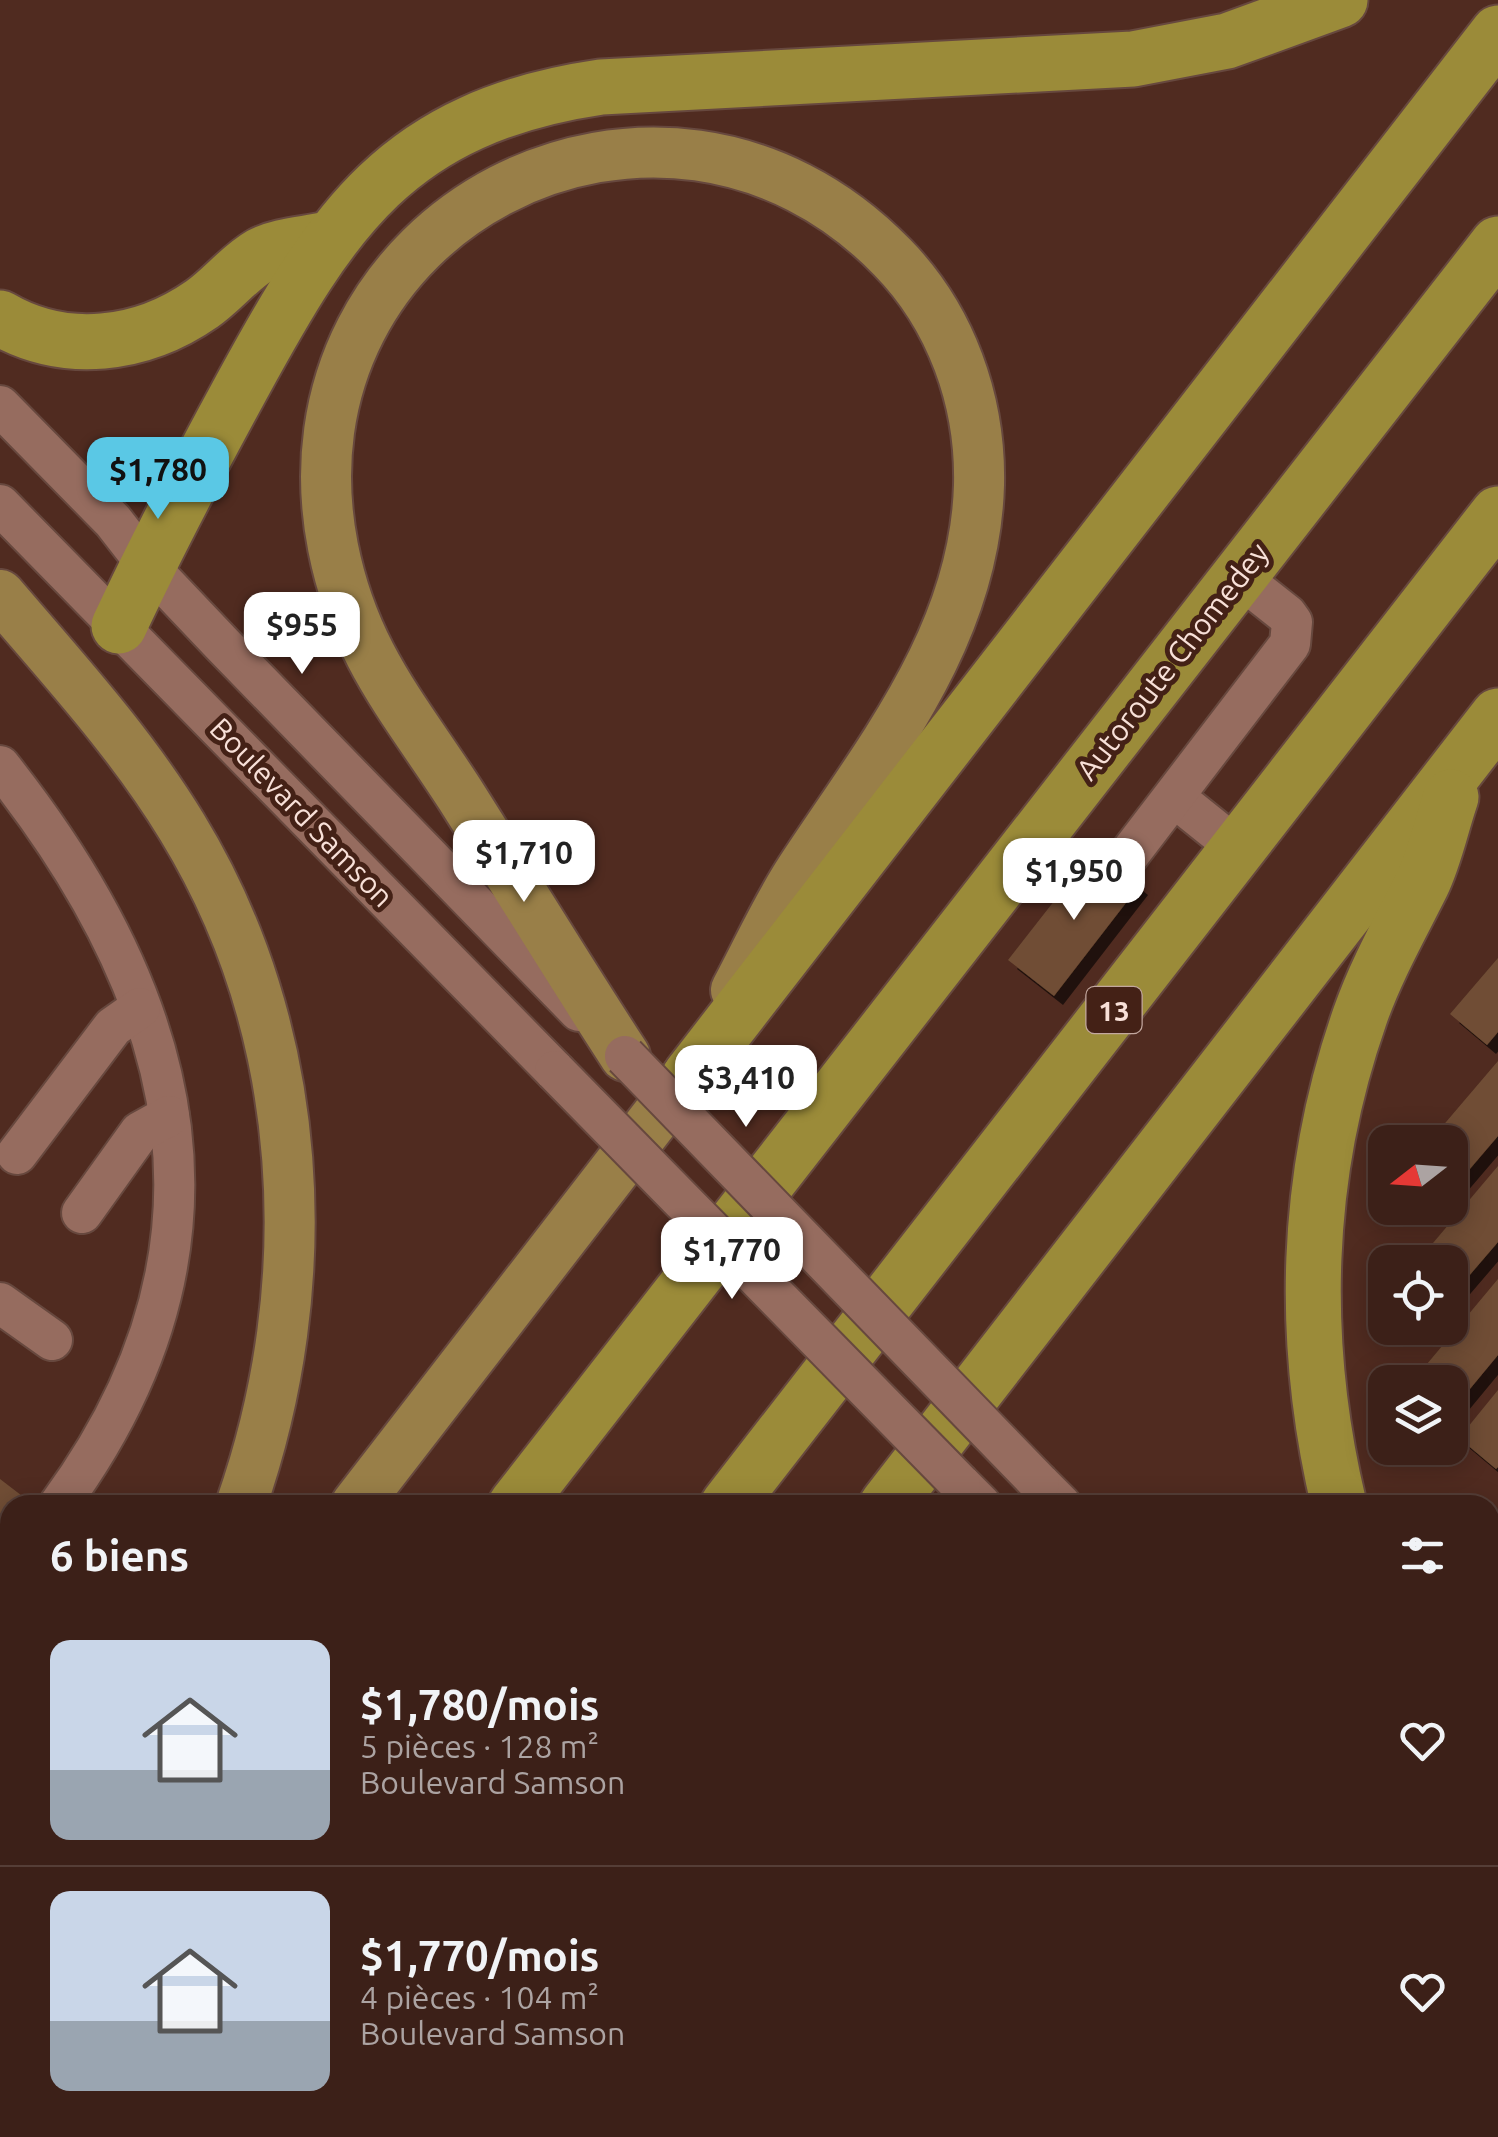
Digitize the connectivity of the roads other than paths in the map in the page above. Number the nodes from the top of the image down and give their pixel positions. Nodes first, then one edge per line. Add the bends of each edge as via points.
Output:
1 (1340, 0) edge
2 (1498, 33) edge
3 (328, 239) junction
4 (1498, 244) edge
5 (0, 318) edge
6 (0, 406) edge
7 (0, 505) edge
8 (1498, 514) edge
9 (148, 566) junction
10 (1238, 576) junction
11 (0, 595) edge
12 (120, 626) junction
13 (1498, 716) edge
14 (1462, 761) junction
15 (0, 766) edge
16 (1174, 797) junction
17 (1240, 850) junction
18 (1118, 869) dead end
19 (140, 1008) junction
20 (605, 1032) junction
21 (690, 1076) junction
22 (169, 1116) junction
23 (17, 1154) dead end
24 (82, 1212) dead end
25 (0, 1304) edge
26 (52, 1340) dead end
27 (1050, 1494) edge
28 (66, 1495) edge
29 (244, 1495) edge
30 (364, 1495) edge
31 (524, 1495) edge
32 (736, 1495) edge
33 (895, 1495) edge
34 (971, 1495) edge
35 (1336, 1495) edge

1 - 3 highway via 1242,37 1133,59 651,82 543,97 484,116 430,144 374,187
2 - 21 highway
3 - 5 highway via 262,255 201,304 140,334 60,340
3 - 9 highway
4 - 10 highway, Autoroute Chomedey
6 - 9 street, Boulevard Samson
7 - 12 street, Boulevard Samson
8 - 17 highway, 13
9 - 12 highway
9 - 20 street, Boulevard Samson
10 - 16 street via 1292,622 1290,644
10 - 31 highway, Autoroute Chomedey
11 - 29 main road via 115,733 184,831 234,933 268,1037 286,1139 289,1288 276,1386
12 - 34 street, Boulevard Samson, bridge
13 - 14 highway
14 - 33 highway
14 - 35 highway via 1424,880 1360,1017 1328,1134 1312,1294 1317,1388
15 - 19 street via 84,886
16 - 17 street
16 - 18 street
17 - 32 highway, 13
19 - 22 street
19 - 23 street via 114,1028
20 - 21 main road via 370,659 333,549 328,436 340,380 362,326 403,268 448,224 497,191 578,160 685,152 789,182 838,210 900,265 959,363 975,425 979,487 962,588 936,656 888,744 798,875
20 - 27 street, Boulevard Samson, bridge
21 - 30 main road
22 - 24 street via 140,1132
22 - 28 street via 176,1202 158,1311 121,1412
25 - 26 street

